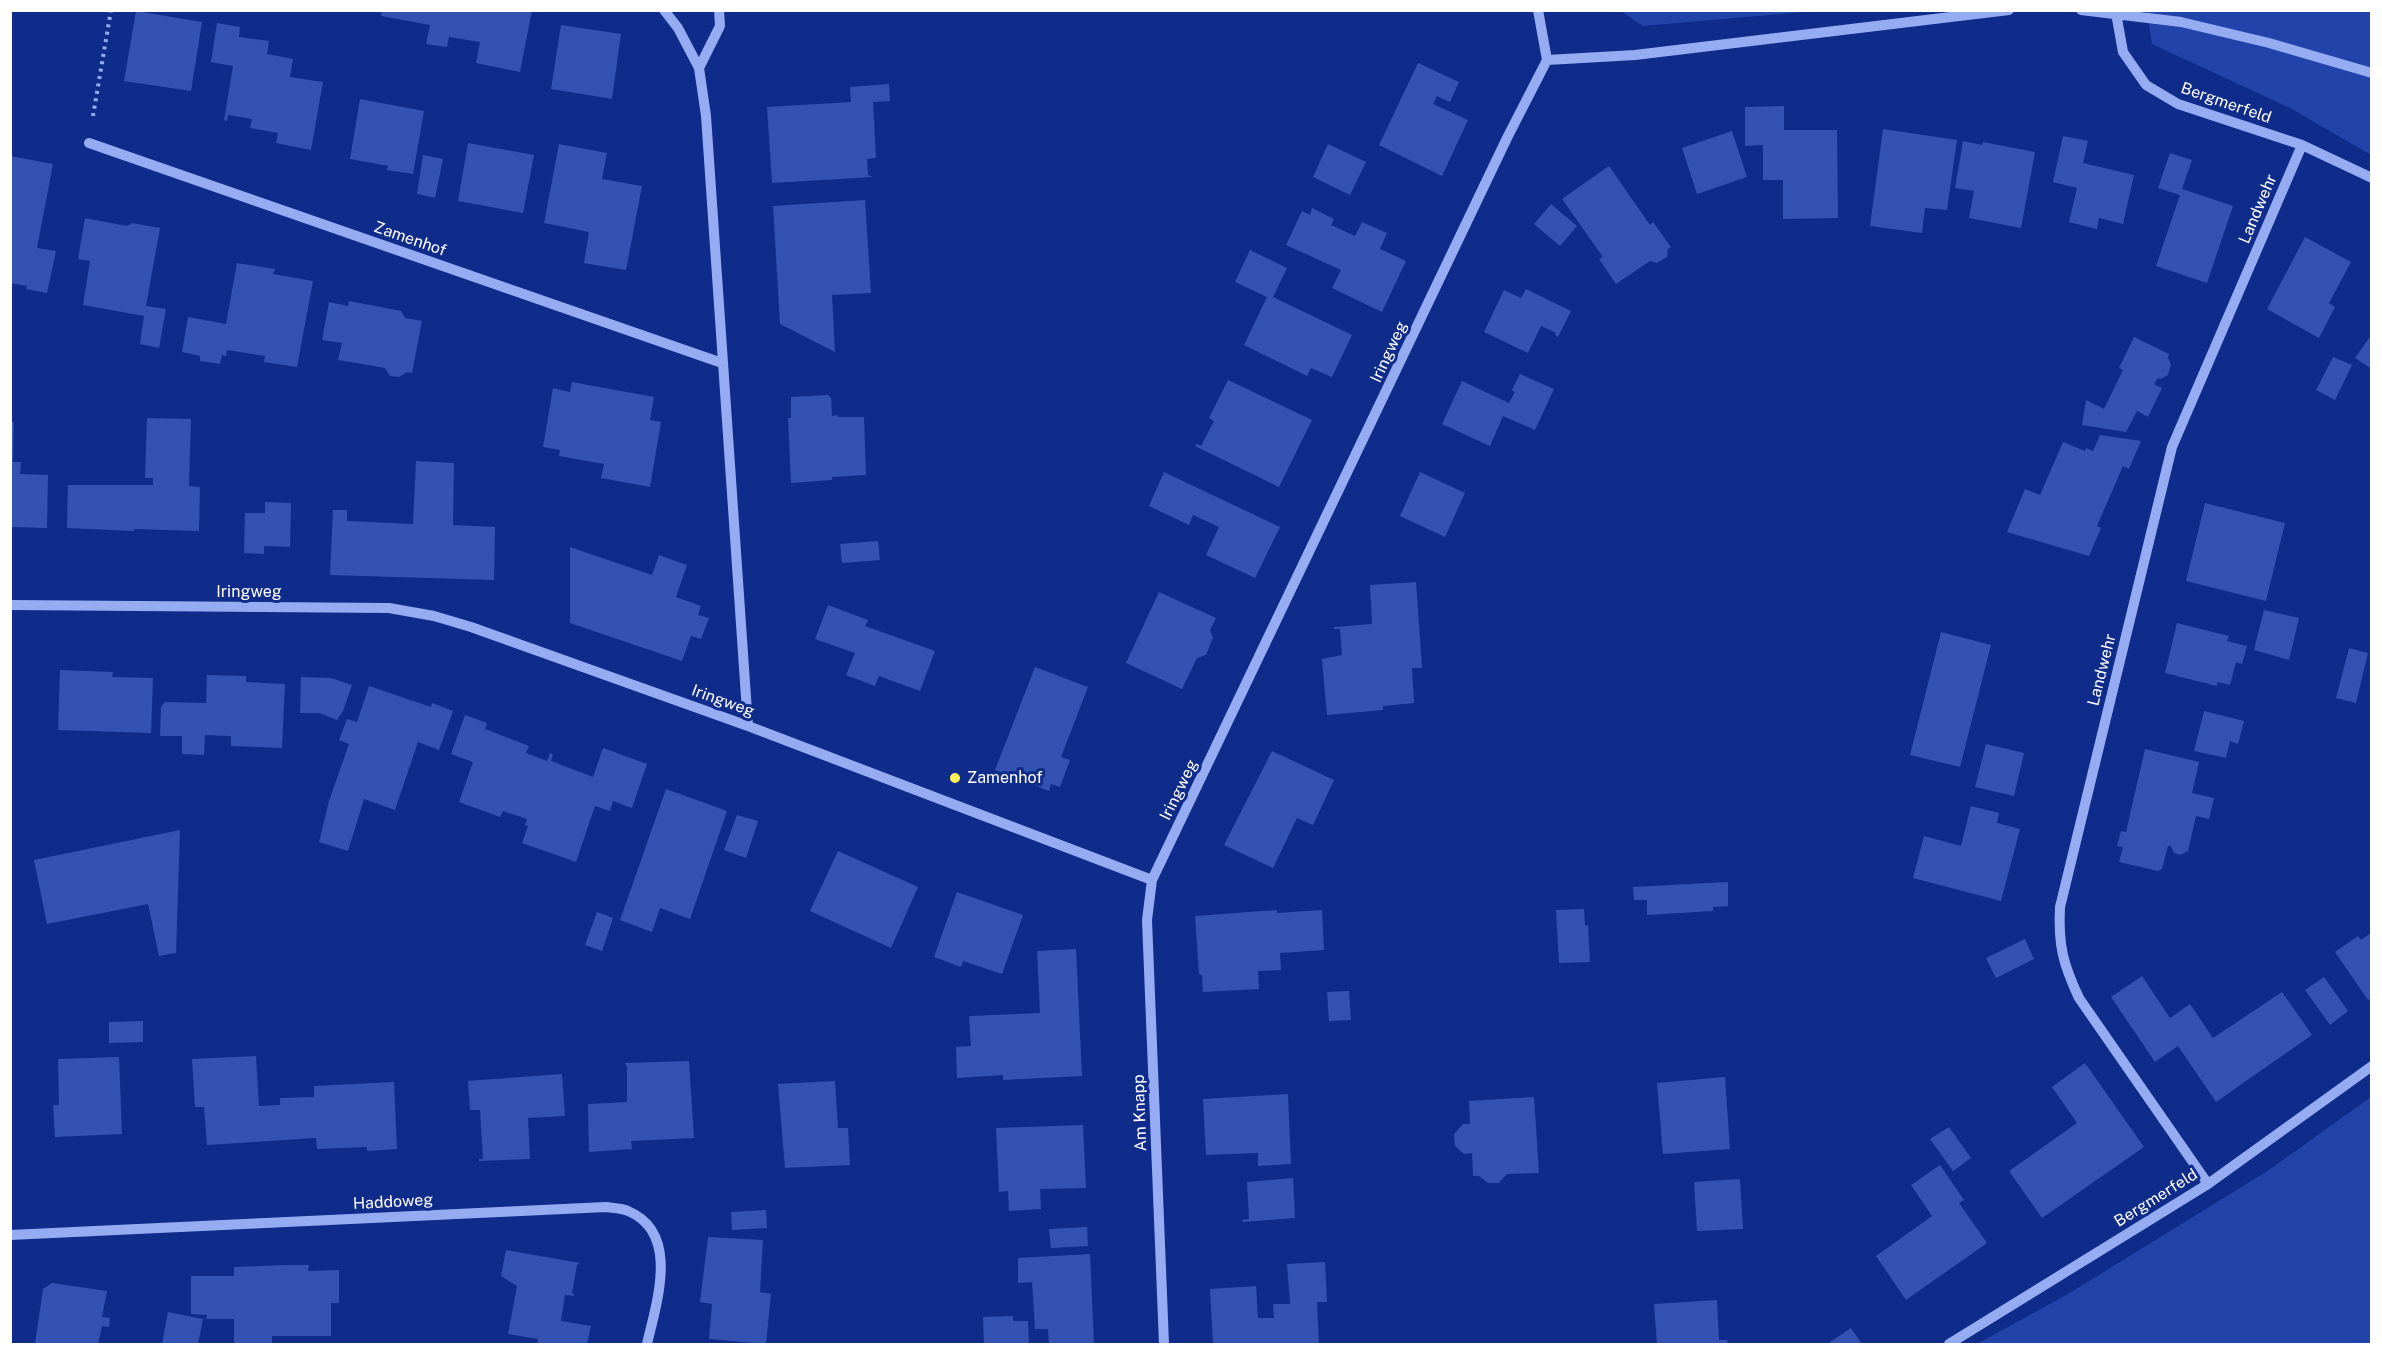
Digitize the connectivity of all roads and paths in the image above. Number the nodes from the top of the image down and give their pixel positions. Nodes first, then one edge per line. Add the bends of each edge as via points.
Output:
1 (111, 10) edge
2 (664, 10) edge
3 (719, 10) edge
4 (1538, 10) edge
5 (2009, 10) edge
6 (2081, 10) edge
7 (2116, 13) junction
8 (1547, 60) junction
9 (699, 68) junction
10 (2372, 73) edge
11 (88, 143) joint
12 (2302, 145) junction
13 (2372, 178) edge
14 (722, 363) junction
15 (10, 605) edge
16 (748, 726) junction
17 (1152, 880) junction
18 (2372, 1066) edge
19 (2208, 1184) junction
20 (10, 1235) edge
21 (646, 1344) edge
22 (1164, 1344) edge
23 (1949, 1344) edge

1 - 11 path
2 - 9 street
3 - 9 street via 720,26
4 - 8 street
5 - 8 street via 1635,55
6 - 7 street
7 - 10 street via 2181,21
7 - 12 street, Bergmerfeld via 2123,52 2146,86 2178,104
8 - 17 street, Iringweg
9 - 14 street via 706,116
11 - 14 street, Zamenhof
12 - 13 street, Bergmerfeld
12 - 19 street, Landwehr via 2172,447 2060,907 2059,935 2065,968 2079,998
14 - 16 street
15 - 16 street, Iringweg via 414,611 471,627
16 - 17 street, Iringweg
17 - 22 street, Am Knapp via 1147,920
18 - 19 street, Bergmerfeld
19 - 23 street, Bergmerfeld
20 - 21 street, Haddoweg via 606,1207 628,1211 647,1223 657,1240 661,1280

